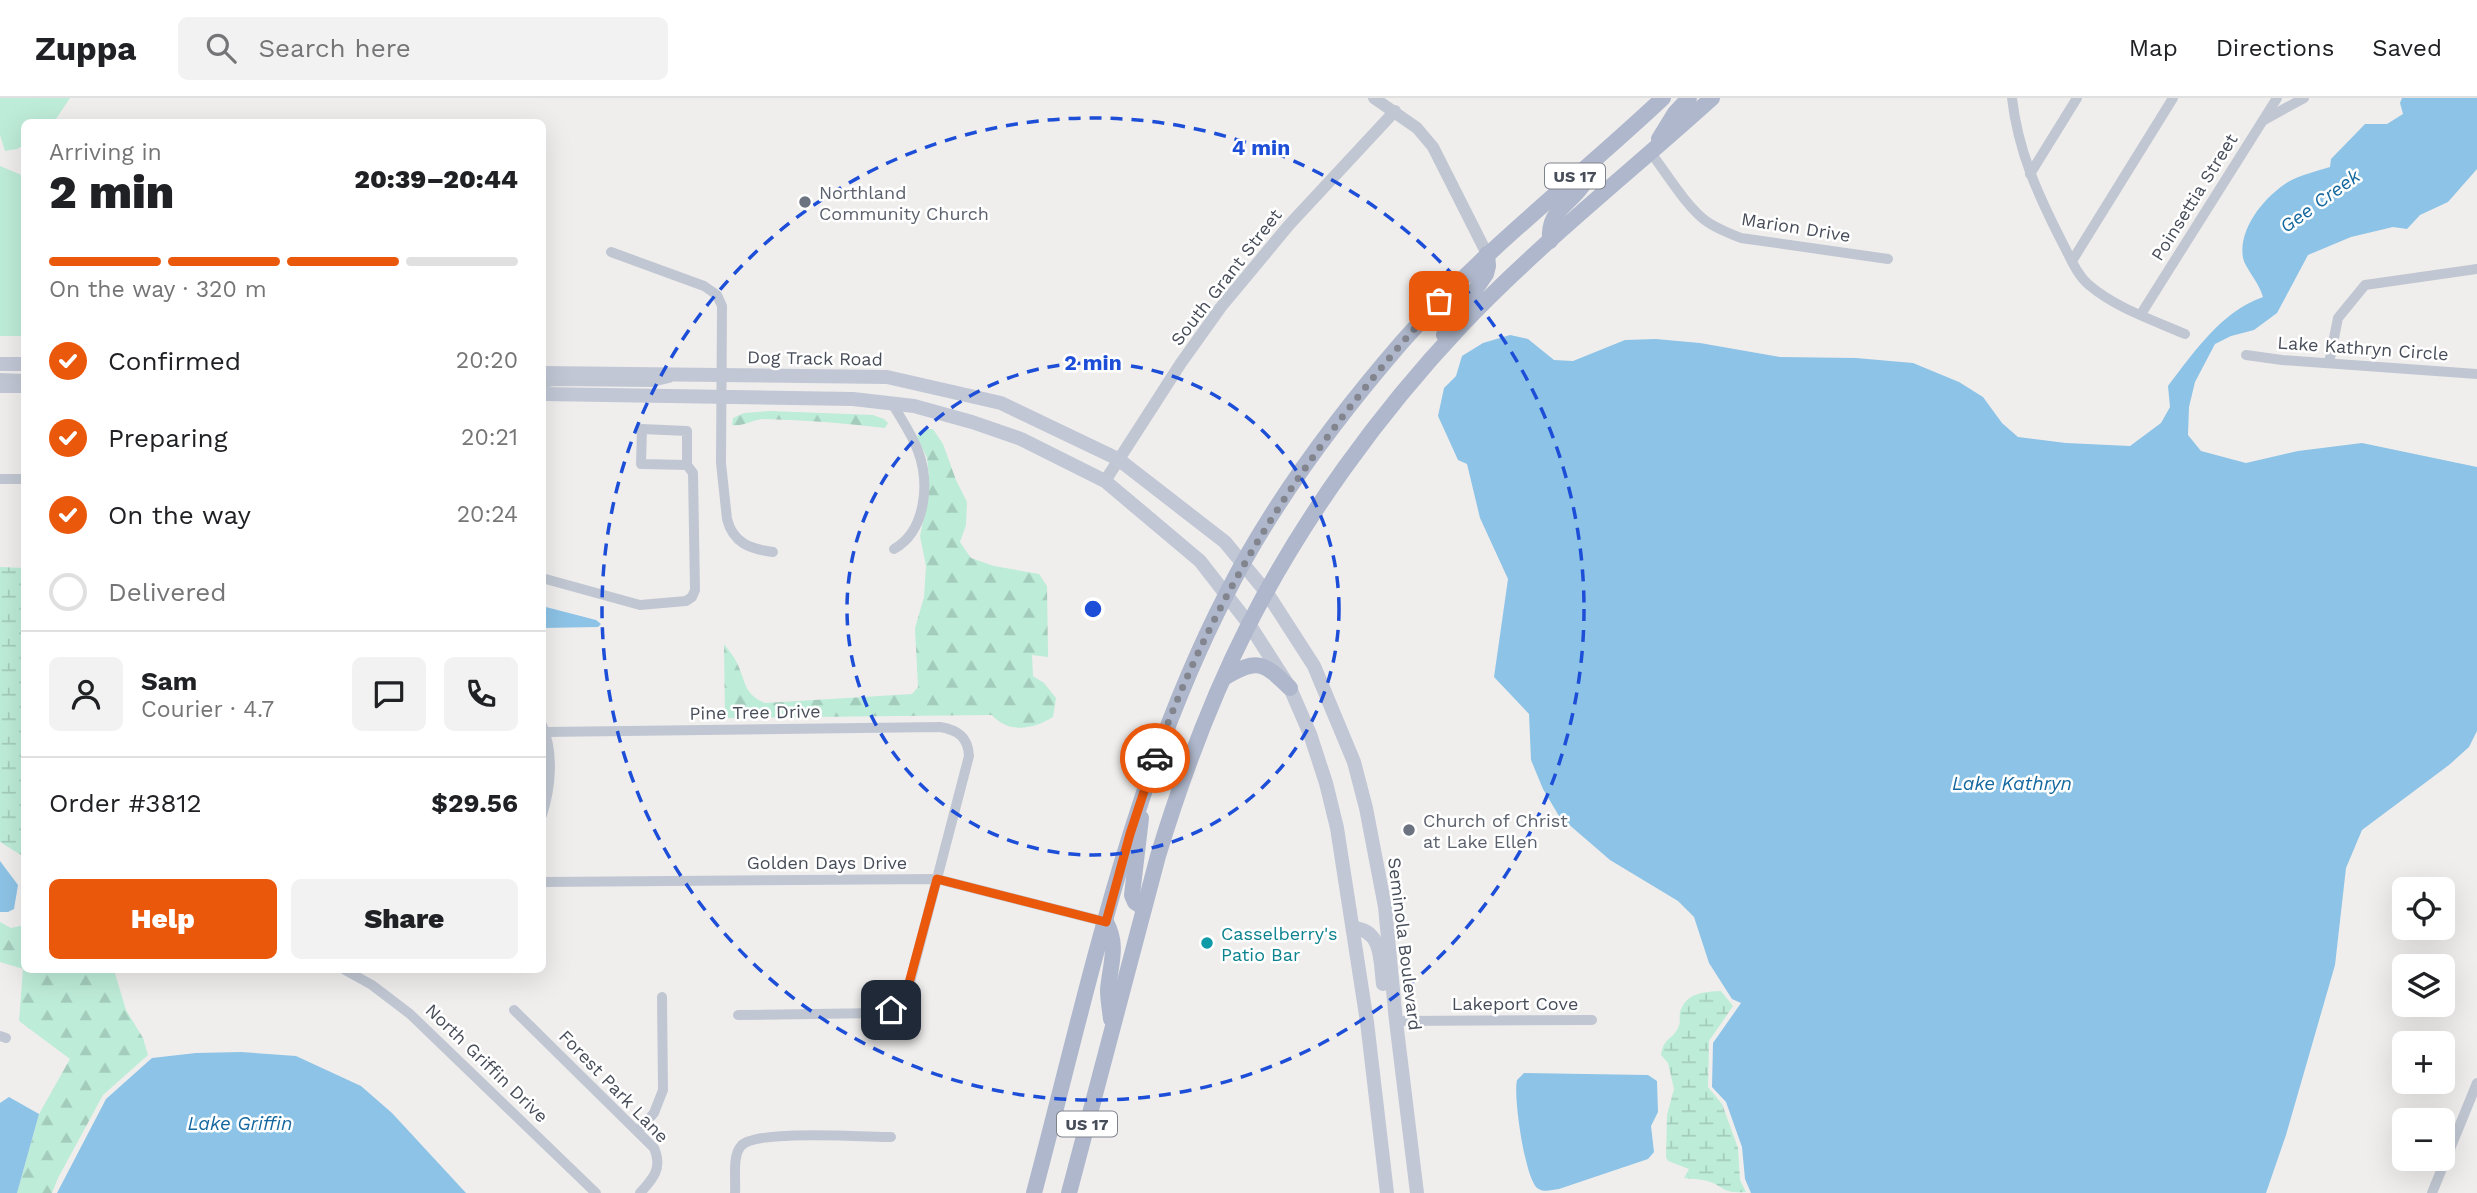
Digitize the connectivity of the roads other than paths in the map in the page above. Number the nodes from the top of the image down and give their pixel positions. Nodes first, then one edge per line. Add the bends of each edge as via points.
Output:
1 (1374, 98) edge
2 (1663, 98) edge
3 (1689, 98) edge
4 (1712, 98) edge
5 (2012, 98) edge
6 (2077, 98) edge
7 (2173, 98) edge
8 (2277, 98) edge
9 (2304, 98) edge
10 (1395, 111) junction
11 (2262, 122) junction
12 (1614, 143) junction
13 (1651, 153) junction
14 (2030, 174) junction
15 (1550, 241) junction
16 (611, 252) dead end
17 (1487, 254) junction
18 (1888, 259) dead end
19 (2072, 261) junction
20 (2476, 267) edge
21 (2141, 314) junction
22 (2185, 334) dead end
23 (2246, 355) dead end
24 (2329, 363) junction
25 (0, 364) edge
26 (1428, 364) junction
27 (21, 365) edge
28 (546, 373) edge
29 (2477, 374) edge
30 (682, 375) junction
31 (721, 376) junction
32 (0, 378) edge
33 (21, 379) edge
34 (546, 382) edge
35 (0, 386) edge
36 (21, 386) edge
37 (546, 394) edge
38 (721, 396) junction
39 (892, 403) junction
40 (1118, 459) junction
41 (687, 465) junction
42 (0, 479) edge
43 (21, 479) edge
44 (1105, 481) junction
45 (894, 549) dead end
46 (773, 552) dead end
47 (1244, 562) junction
48 (546, 579) edge
49 (1226, 593) junction
50 (1267, 593) junction
51 (1249, 624) junction
52 (1224, 678) junction
53 (1290, 688) junction
54 (546, 728) edge
55 (546, 748) edge
56 (1143, 791) junction
57 (546, 804) edge
58 (937, 879) junction
59 (546, 882) edge
60 (1144, 908) junction
61 (1106, 922) junction
62 (1353, 928) junction
63 (350, 973) edge
64 (662, 997) dead end
65 (514, 1010) dead end
66 (738, 1015) dead end
67 (1592, 1020) dead end
68 (1395, 1021) junction
69 (1112, 1032) junction
70 (2477, 1083) edge
71 (638, 1131) junction
72 (891, 1137) dead end
73 (596, 1193) edge
74 (640, 1193) edge
75 (736, 1193) edge
76 (1034, 1193) edge
77 (1069, 1193) edge
78 (1387, 1193) edge
79 (1417, 1193) edge
80 (2432, 1193) edge

1 - 10 street
2 - 12 main road, US 17
3 - 13 main road
4 - 13 main road, US 17
5 - 14 street
6 - 14 street
7 - 19 street
8 - 11 street, Poinsettia Street
9 - 11 street
10 - 17 street via 1433,147
10 - 40 street, South Grant Street via 1289,225 1221,307
11 - 21 street, Poinsettia Street
12 - 15 main road via 1555,214
12 - 17 main road, US 17
13 - 15 main road, US 17
13 - 18 street, Marion Drive via 1696,211 1722,231 1741,238
14 - 19 street
15 - 26 main road, US 17
16 - 31 street via 717,295 722,306
17 - 26 main road via 1486,274 1454,317
17 - 47 main road, US 17 via 1360,393
19 - 21 street via 2101,294
20 - 24 street via 2365,285 2338,318
21 - 22 street
23 - 24 street, Lake Kathryn Circle
24 - 29 street, Lake Kathryn Circle
25 - 27 main road
26 - 50 main road, US 17 via 1346,467
28 - 30 main road, Dog Track Road
30 - 31 main road, Dog Track Road
30 - 34 street via 652,382
31 - 38 street
31 - 40 main road, Dog Track Road via 887,377 1001,403
32 - 33 street
35 - 36 main road
37 - 38 main road
38 - 39 main road
38 - 46 street via 721,463 729,528 740,542
39 - 44 main road via 1021,439
39 - 45 street via 919,453 923,478 916,528
40 - 44 street, South Grant Street
40 - 47 main road, Dog Track Road
41 - 41 street via 687,431 642,429 641,464
41 - 48 street via 694,473 692,597 640,606
42 - 43 street
44 - 49 main road via 1200,561
47 - 49 main road, US 17
47 - 50 main road, Seminola Boulevard
49 - 51 main road
49 - 56 main road, US 17
50 - 51 main road, US 17
50 - 68 main road, Seminola Boulevard via 1314,666 1354,762 1385,907
51 - 52 main road, US 17
51 - 53 main road
52 - 53 main road via 1255,664 1268,667
52 - 60 main road, US 17 via 1178,792
53 - 62 main road via 1326,783
54 - 58 street, Pine Tree Drive via 954,730 962,736 969,756
55 - 57 street
56 - 60 main road via 1132,890 1135,902
56 - 61 main road, US 17
58 - 59 street, Golden Days Drive
58 - 61 street, Golden Days Drive
58 - 66 street via 909,986 900,1004 881,1013
60 - 69 main road, US 17
61 - 69 main road via 1114,946 1108,991
61 - 76 main road, US 17
62 - 68 main road via 1365,930 1377,942 1388,1014
62 - 78 main road
63 - 73 street, North Griffin Drive via 410,1014
64 - 71 street via 663,1090 654,1113
65 - 71 street, Forest Park Lane
67 - 68 street, Lakeport Cove
68 - 79 main road, Seminola Boulevard
69 - 77 main road, US 17
70 - 80 street
71 - 74 street, Forest Park Lane via 659,1158 658,1170
72 - 75 street via 772,1136 746,1142 736,1157

